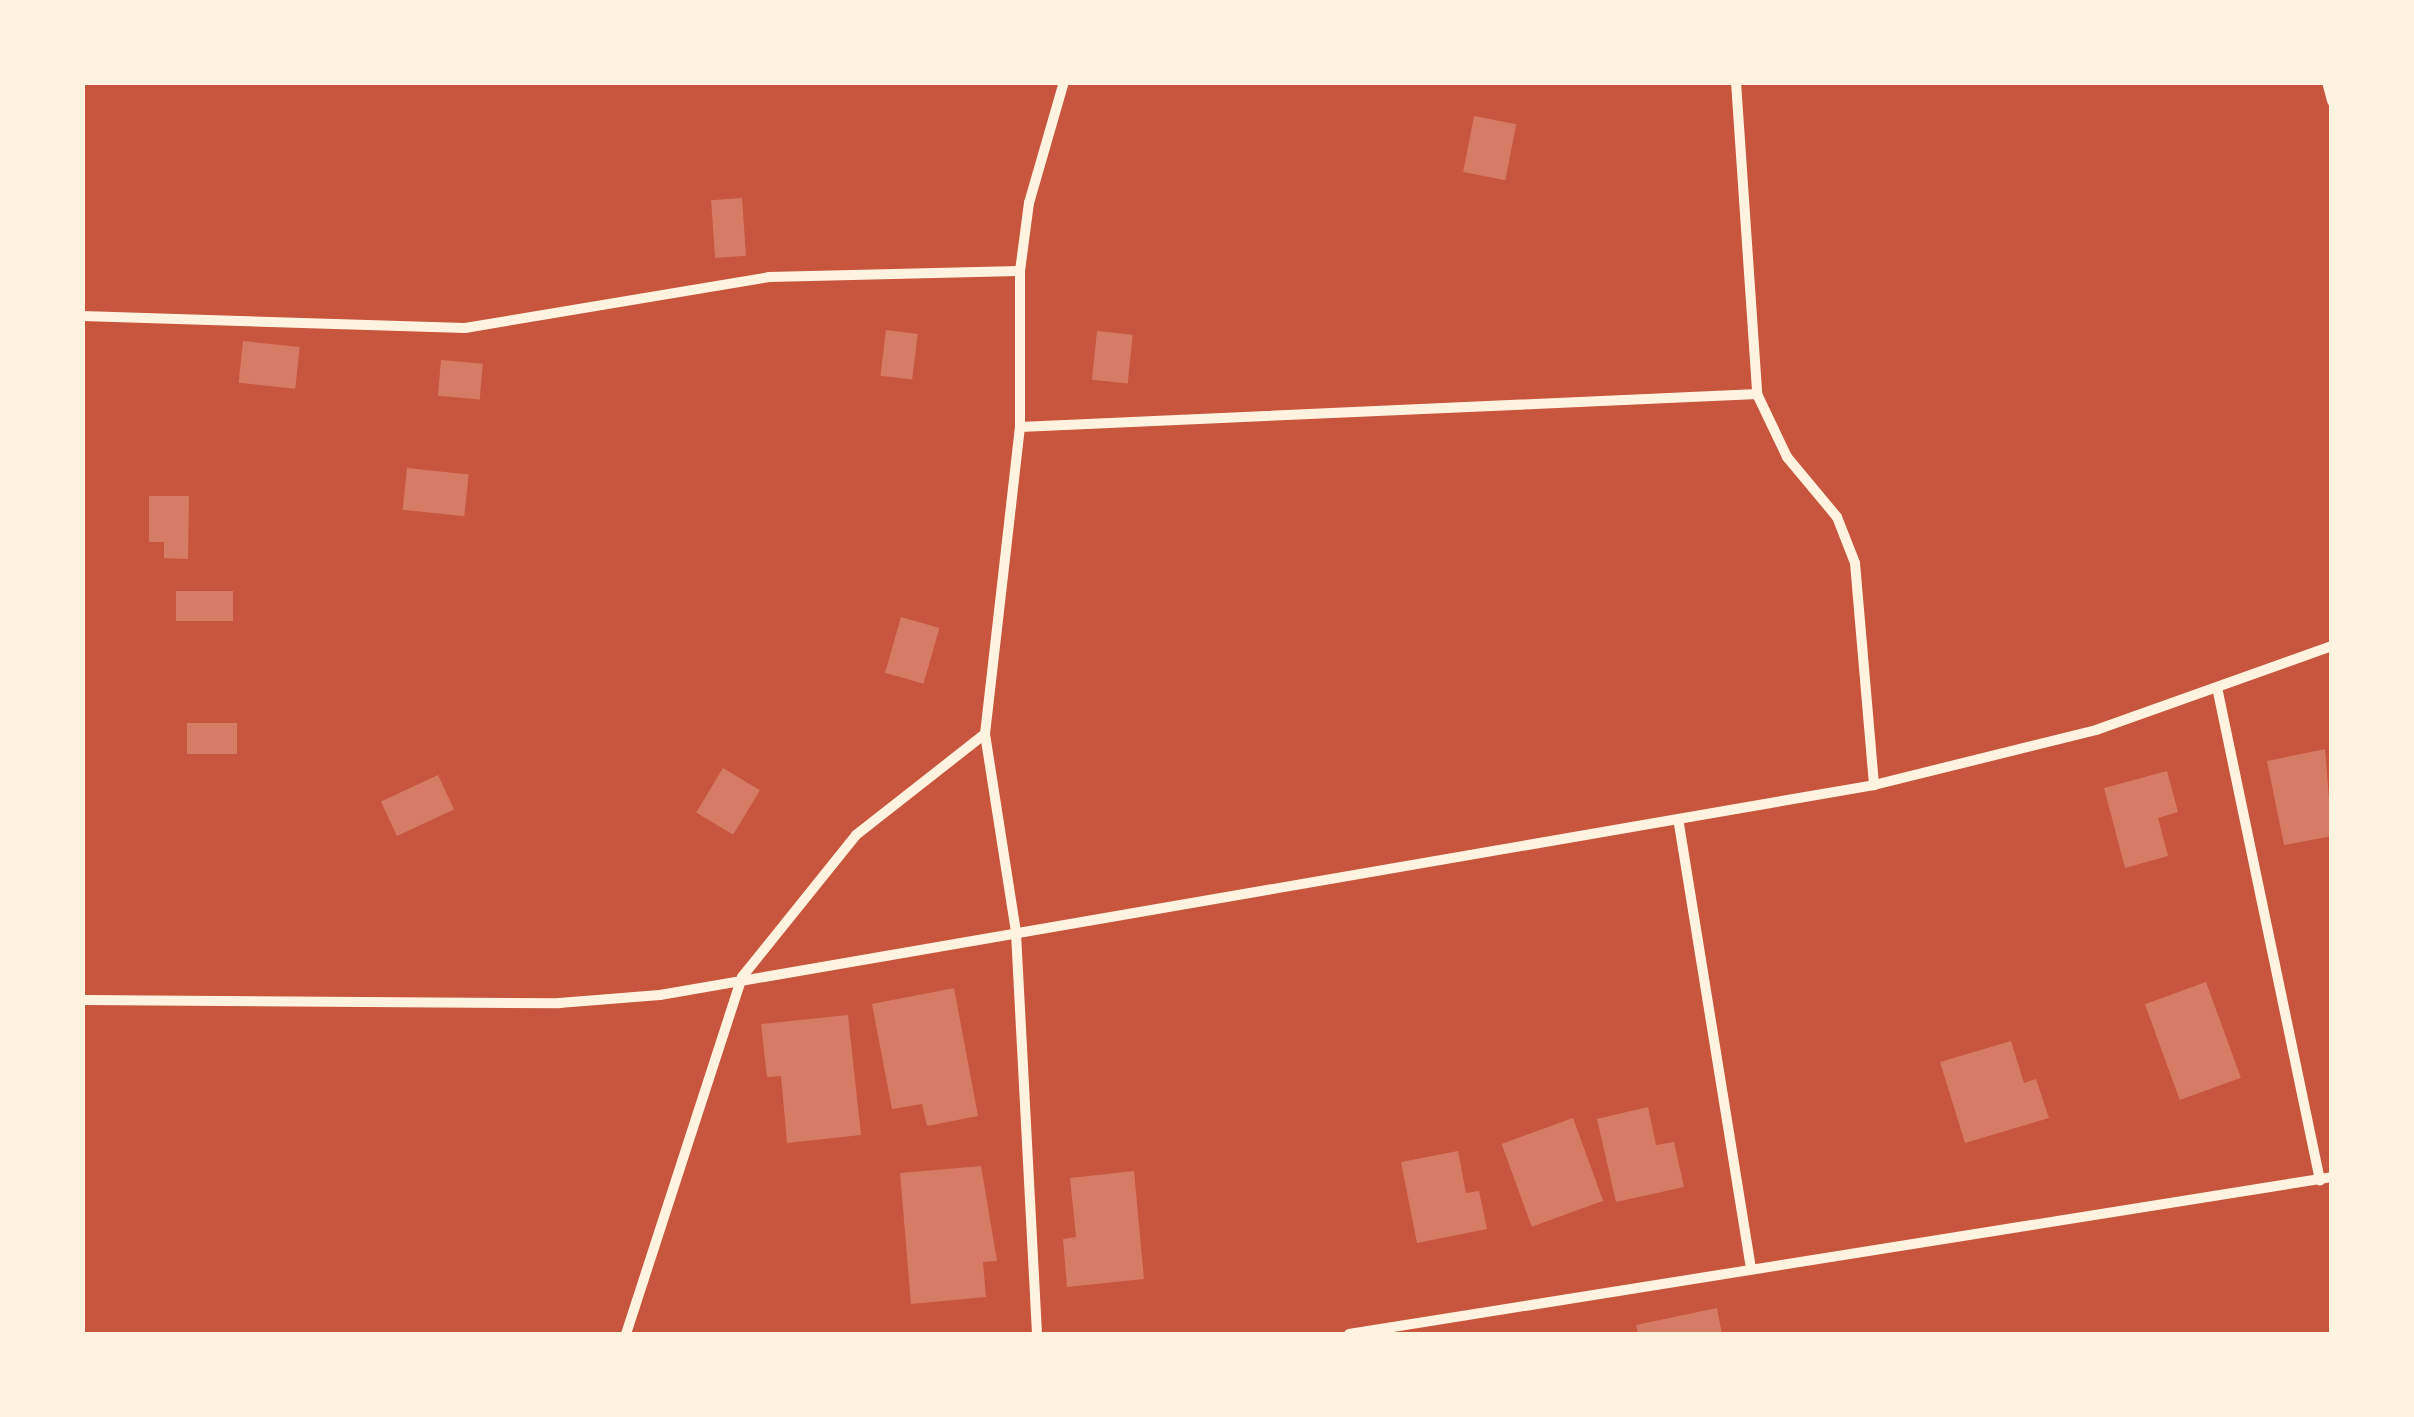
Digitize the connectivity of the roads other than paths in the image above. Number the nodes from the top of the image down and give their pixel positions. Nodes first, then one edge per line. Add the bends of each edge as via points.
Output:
1 (1064, 82) edge
2 (1736, 82) edge
3 (2326, 82) edge
4 (2332, 101) edge
5 (1020, 271) junction
6 (82, 316) edge
7 (1757, 394) junction
8 (1020, 427) junction
9 (2332, 646) edge
10 (2218, 692) junction
11 (985, 734) junction
12 (1874, 785) junction
13 (1679, 824) junction
14 (1016, 933) junction
15 (742, 976) junction
16 (82, 1000) edge
17 (2326, 1178) edge
18 (1750, 1264) junction
19 (626, 1334) edge
20 (1036, 1334) edge
21 (1349, 1334) edge

1 - 5 street via 1029,203
2 - 7 street
3 - 4 street
5 - 6 street via 770,277 465,328
5 - 8 street
7 - 8 street
7 - 12 street via 1787,457 1837,517 1855,563
8 - 11 street
9 - 10 street
10 - 12 street
10 - 17 street
11 - 14 street
11 - 15 street via 856,834
12 - 13 street
13 - 14 street via 1439,855
13 - 18 street
14 - 15 street
14 - 20 street
15 - 16 street via 559,1003
15 - 19 street
17 - 18 street
18 - 21 street

